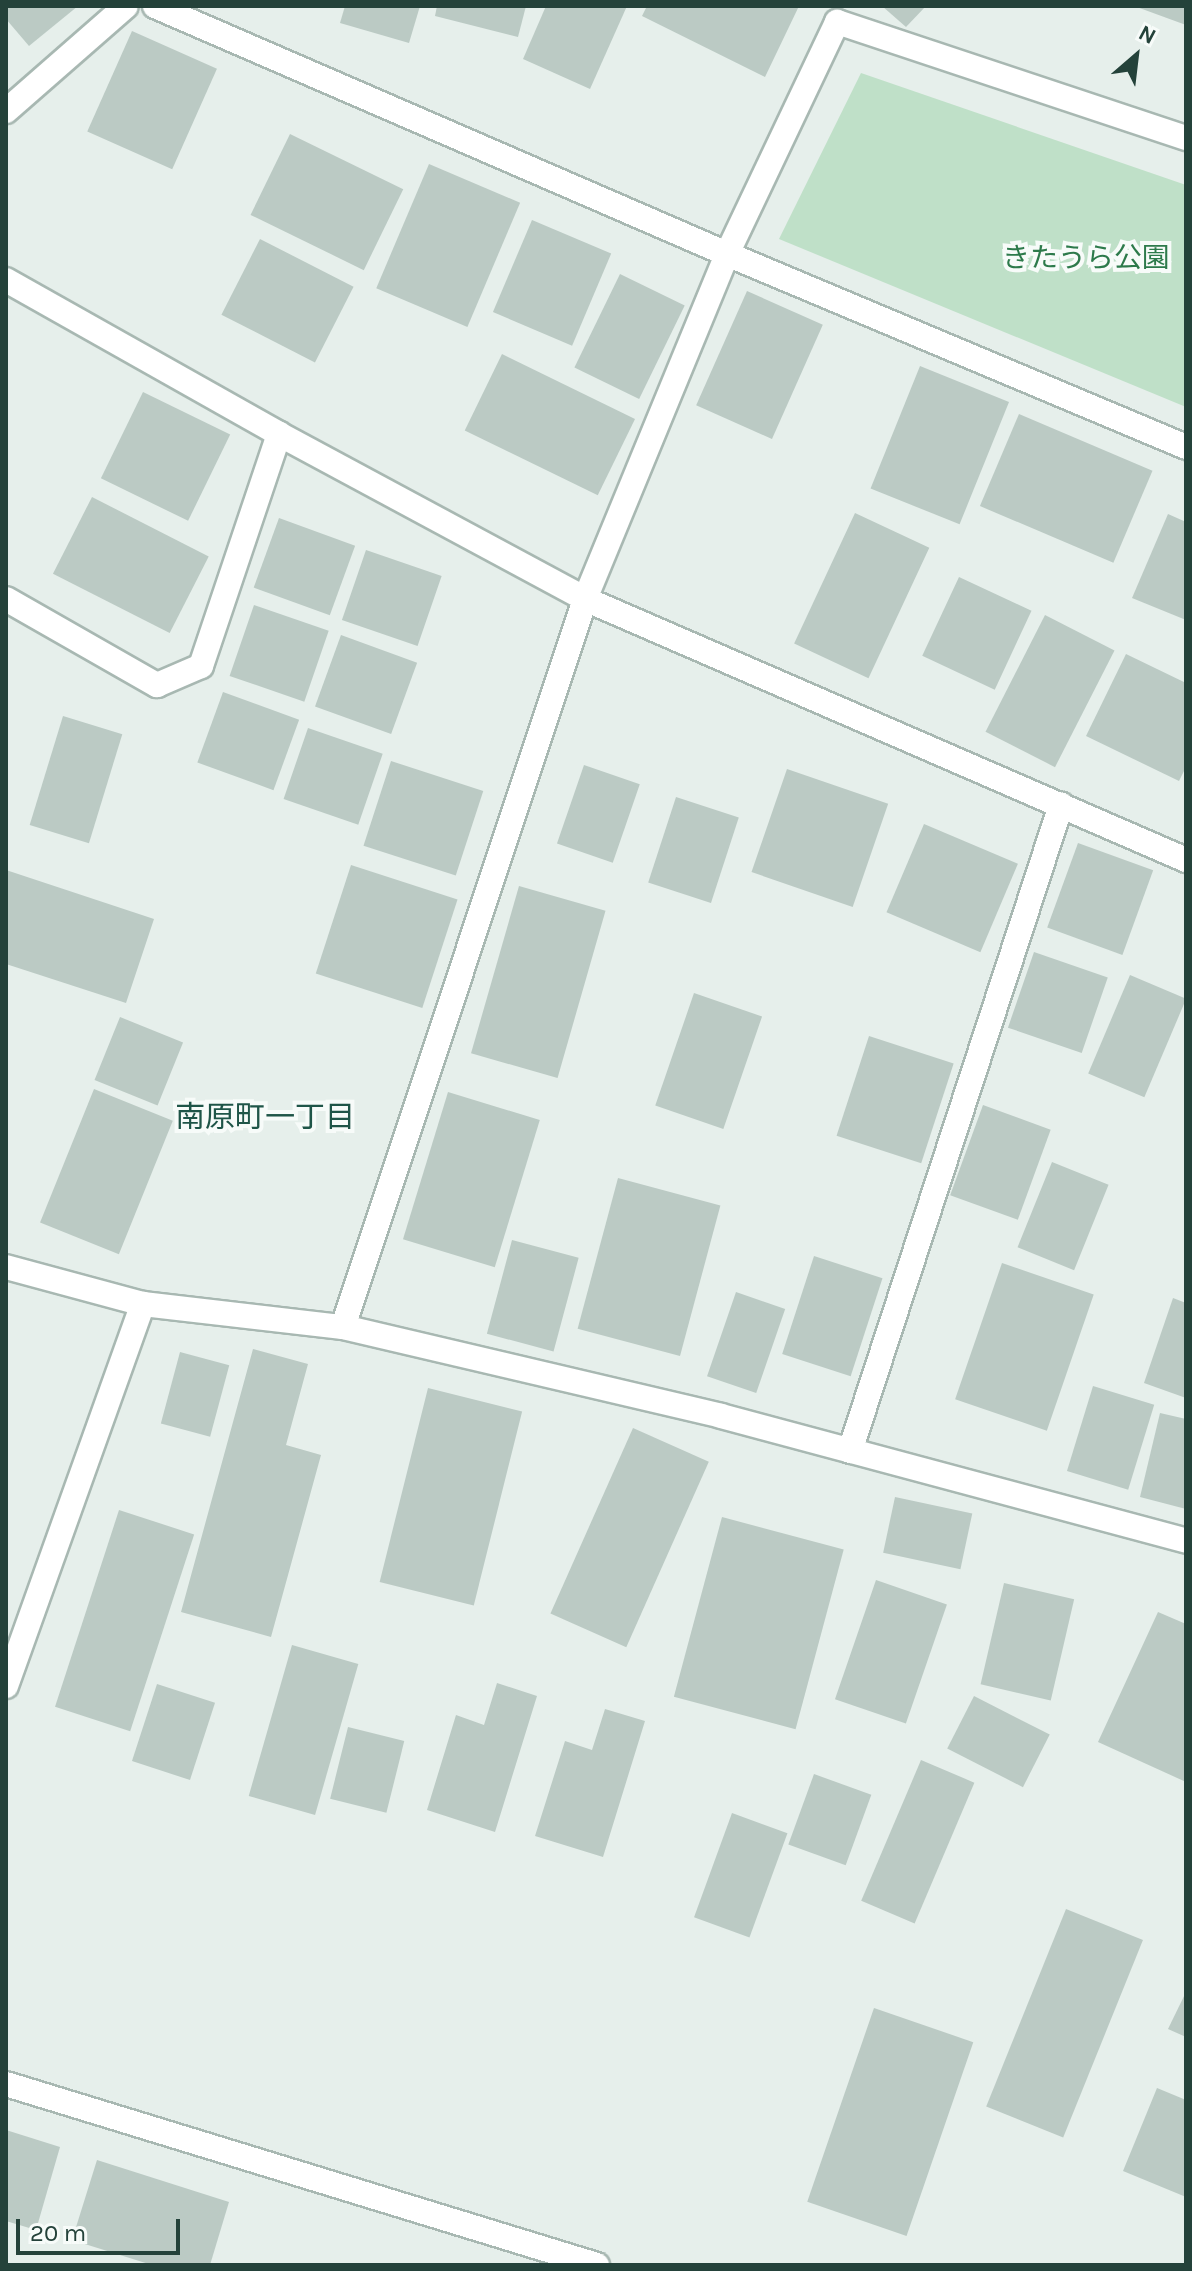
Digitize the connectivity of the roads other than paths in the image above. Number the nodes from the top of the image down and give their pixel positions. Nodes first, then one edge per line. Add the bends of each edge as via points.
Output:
1 (126, 6) edge
2 (155, 6) edge
3 (6, 111) edge
4 (1186, 138) edge
5 (727, 254) junction
6 (6, 280) edge
7 (279, 434) junction
8 (1186, 447) edge
9 (6, 599) edge
10 (585, 599) junction
11 (1061, 805) junction
12 (1186, 860) edge
13 (6, 1267) edge
14 (143, 1304) junction
15 (343, 1327) junction
16 (850, 1451) junction
17 (1186, 1541) edge
18 (6, 1686) edge
19 (6, 2084) edge
20 (597, 2265) edge

1 - 3 street
2 - 5 street
4 - 5 street via 837,22
5 - 8 street
5 - 10 street
6 - 7 street
7 - 9 street via 201,666 157,685
7 - 10 street
10 - 11 street
10 - 15 street
11 - 12 street
11 - 16 street
13 - 14 street
14 - 15 street
14 - 18 street
15 - 16 street
16 - 17 street
19 - 20 street

